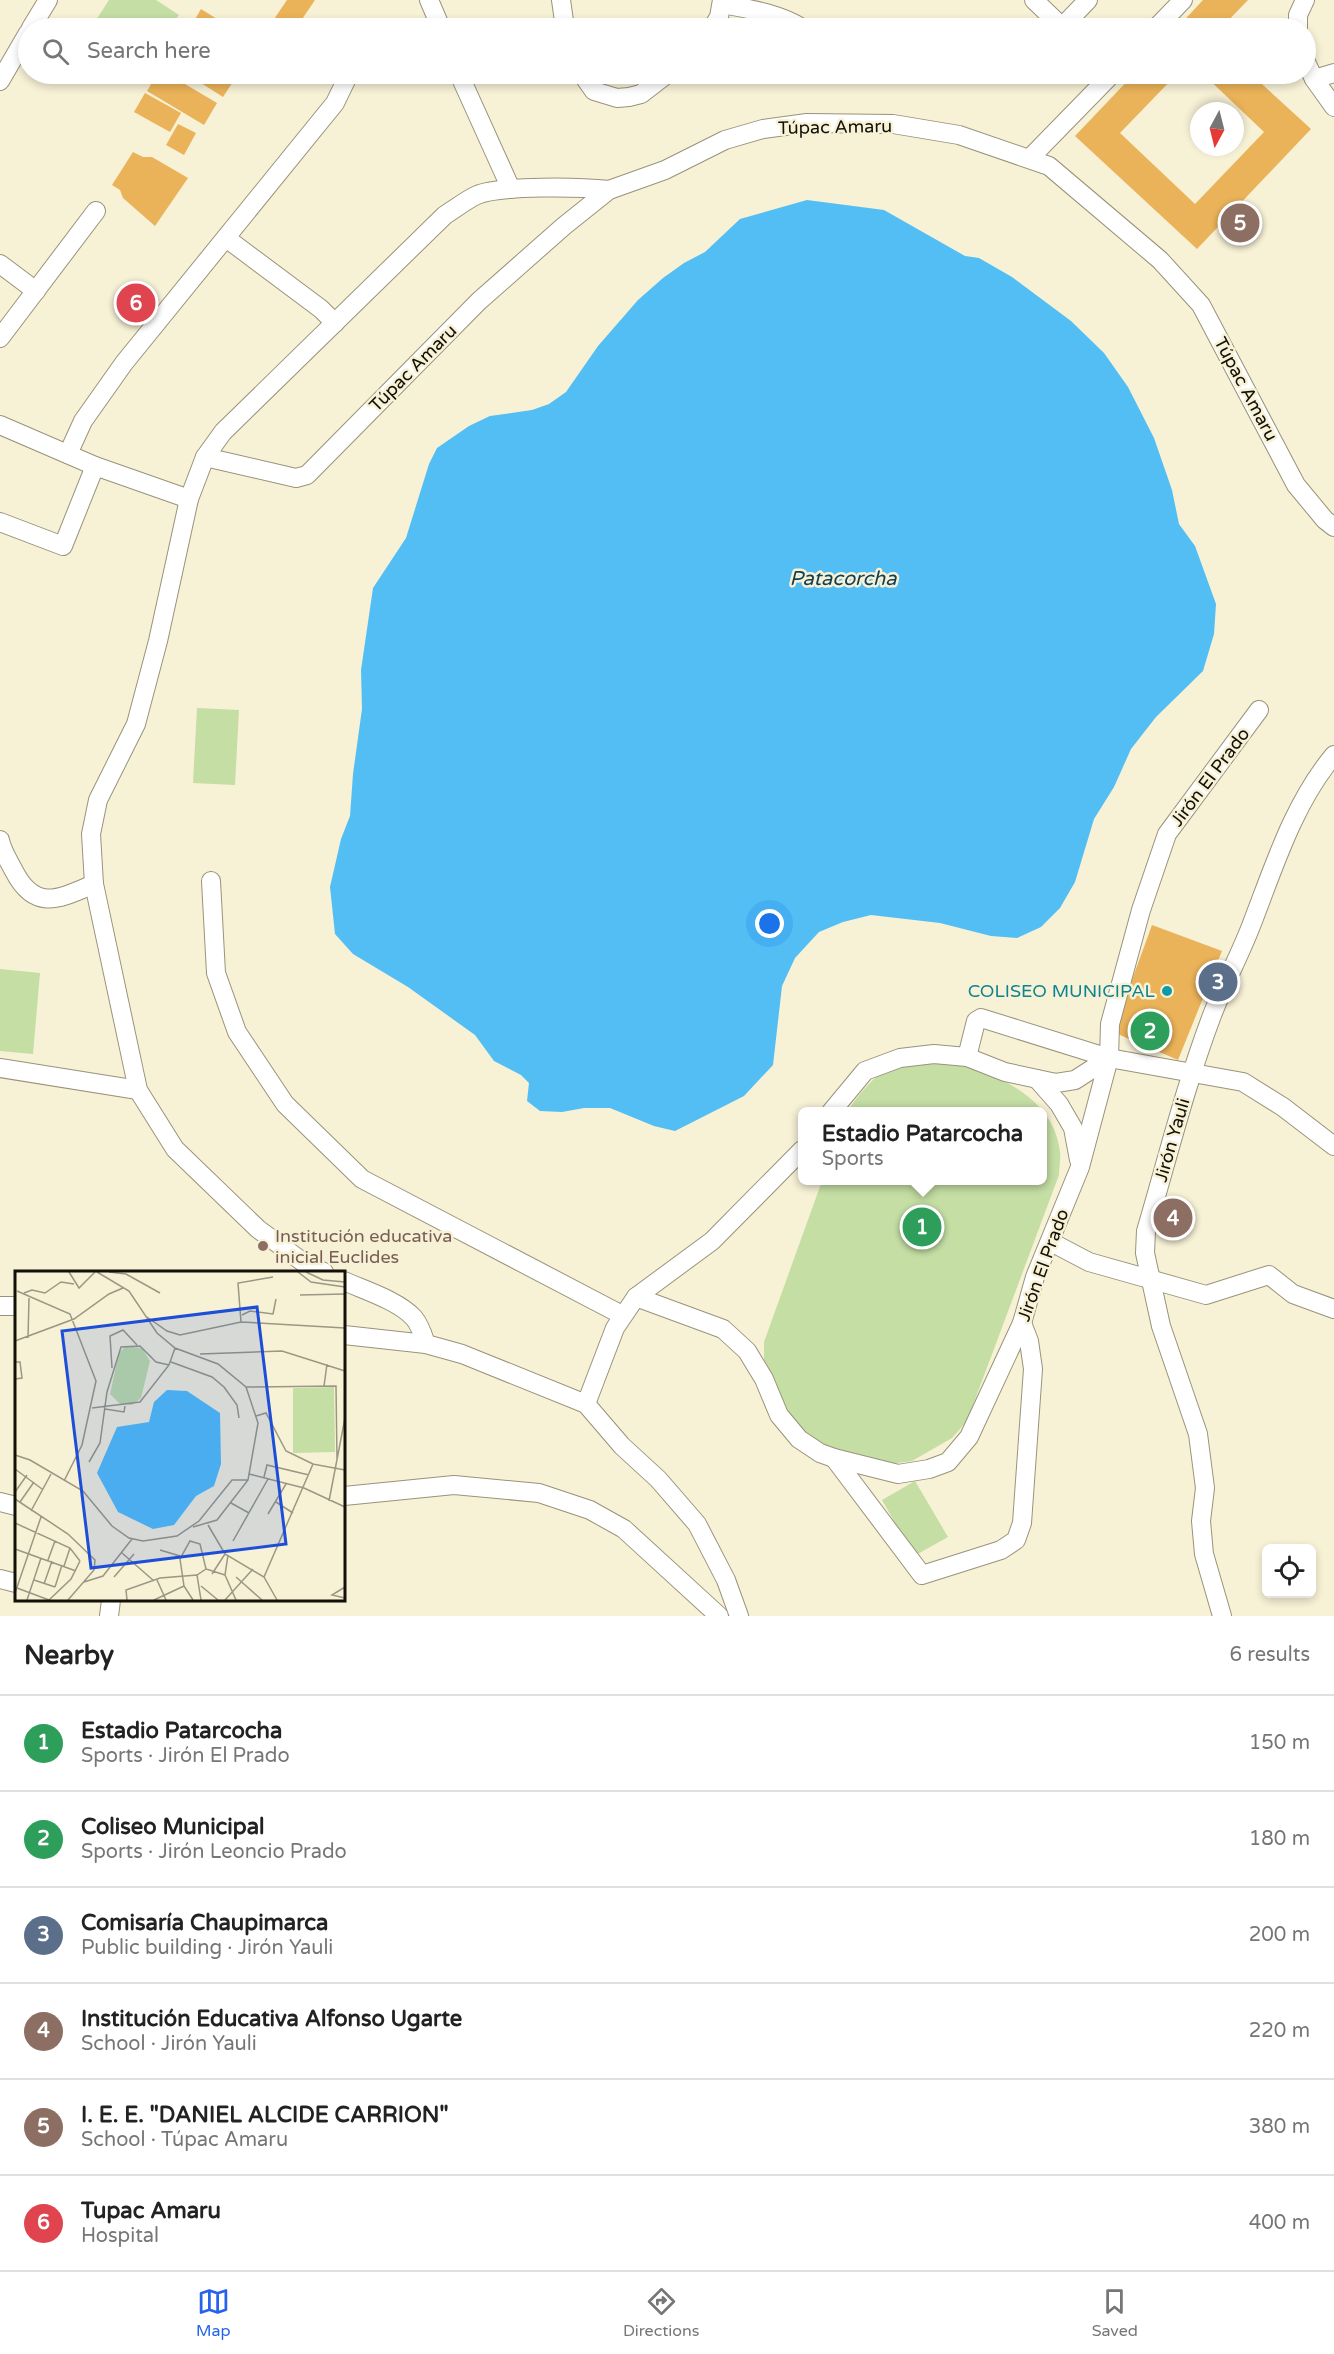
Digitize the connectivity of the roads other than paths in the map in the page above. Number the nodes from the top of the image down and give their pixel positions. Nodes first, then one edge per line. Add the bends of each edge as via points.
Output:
1 (48, 0) edge
2 (429, 0) edge
3 (561, 0) edge
4 (1034, 0) edge
5 (1088, 0) edge
6 (1183, 0) edge
7 (1305, 0) edge
8 (722, 2) edge
9 (37, 18) edge
10 (437, 18) edge
11 (564, 18) edge
12 (717, 18) edge
13 (782, 18) edge
14 (1052, 18) edge
15 (1071, 18) edge
16 (1166, 18) edge
17 (1298, 18) edge
18 (18, 50) edge
19 (1334, 73) edge
20 (1316, 78) edge
21 (0, 81) edge
22 (1316, 82) edge
23 (344, 84) edge
24 (464, 84) edge
25 (589, 84) edge
26 (654, 84) edge
27 (1102, 84) edge
28 (1334, 107) edge
29 (1030, 158) junction
30 (511, 189) junction
31 (609, 190) junction
32 (96, 211) dead end
33 (226, 238) junction
34 (0, 264) edge
35 (36, 291) junction
36 (335, 323) junction
37 (0, 338) edge
38 (0, 425) edge
39 (68, 454) junction
40 (205, 457) junction
41 (94, 466) junction
42 (189, 499) junction
43 (0, 522) edge
44 (1334, 527) edge
45 (1259, 710) dead end
46 (1334, 754) edge
47 (0, 840) edge
48 (211, 880) dead end
49 (94, 884) junction
50 (967, 1057) junction
51 (1109, 1058) junction
52 (0, 1068) edge
53 (1192, 1073) junction
54 (1037, 1079) junction
55 (138, 1090) junction
56 (835, 1107) edge
57 (1334, 1146) edge
58 (798, 1154) edge
59 (1080, 1167) junction
60 (1051, 1242) junction
61 (322, 1271) edge
62 (1150, 1279) junction
63 (345, 1281) edge
64 (636, 1297) junction
65 (1334, 1309) edge
66 (622, 1314) junction
67 (1022, 1323) junction
68 (345, 1335) edge
69 (426, 1344) junction
70 (586, 1404) junction
71 (834, 1458) junction
72 (345, 1496) edge
73 (0, 1502) edge
74 (15, 1506) edge
75 (0, 1579) edge
76 (15, 1583) edge
77 (111, 1601) edge
78 (109, 1616) edge
79 (719, 1616) edge
80 (740, 1616) edge
81 (1222, 1616) edge

1 - 9 street
2 - 10 street
3 - 11 street
4 - 14 street
5 - 15 street
6 - 16 street
7 - 17 street
8 - 12 street
8 - 13 street
18 - 21 street
19 - 20 street
22 - 28 street
23 - 33 street via 335,103
24 - 30 street
25 - 26 street via 594,91 617,98 641,94
27 - 29 street
29 - 31 street, Túpac Amaru via 959,135 893,124 807,123 763,129 725,140 664,170
29 - 44 street, Túpac Amaru via 1049,166 1160,260 1201,305 1296,485
30 - 31 street
30 - 36 street via 478,194 445,215
31 - 40 street, Túpac Amaru via 479,301 307,475 296,478
32 - 35 street
33 - 36 street
33 - 39 street via 124,363 83,421
34 - 35 street
35 - 37 street
36 - 40 street via 223,432
38 - 39 street
39 - 41 street
40 - 42 street
41 - 42 street
41 - 43 street via 63,546
42 - 49 street via 136,724 98,800 91,834
45 - 51 street, Jirón El Prado via 1167,834 1141,910 1110,1024
46 - 53 street, Jirón Yauli via 1320,771 1288,829
47 - 49 street via 21,884 37,897 62,898
48 - 66 street via 216,973 237,1032 285,1104 362,1179
49 - 55 street
50 - 51 street via 976,1021 981,1018
50 - 54 street
50 - 56 street via 933,1054 900,1058 865,1071
51 - 53 street
51 - 54 street via 1075,1080 1056,1083
51 - 59 street, Jirón El Prado
52 - 55 street
53 - 57 street via 1244,1082
53 - 62 street, Jirón Yauli via 1146,1231
54 - 59 street via 1073,1128
55 - 61 street via 175,1149 258,1229 307,1265
58 - 64 street via 712,1241
59 - 60 street, Jirón El Prado
60 - 62 street via 1089,1262
60 - 67 street, Jirón El Prado via 1035,1277
62 - 65 street via 1206,1295 1269,1275 1293,1294
62 - 81 street, Jirón Yauli via 1161,1326 1198,1434 1205,1488 1200,1521 1204,1554
63 - 69 street via 409,1313
64 - 66 street
64 - 71 street, Jirón El Prado via 723,1329 747,1352 779,1415 799,1439
66 - 70 street
67 - 71 street, Jirón El Prado via 969,1437 948,1462 928,1470 898,1474
67 - 71 street via 1033,1369 1022,1523 1016,1540 1001,1550 922,1575
68 - 69 street
69 - 70 street via 462,1354
70 - 80 street via 697,1524
72 - 79 street via 454,1485 539,1493 590,1510 624,1528
73 - 74 street
75 - 76 street
77 - 78 street

